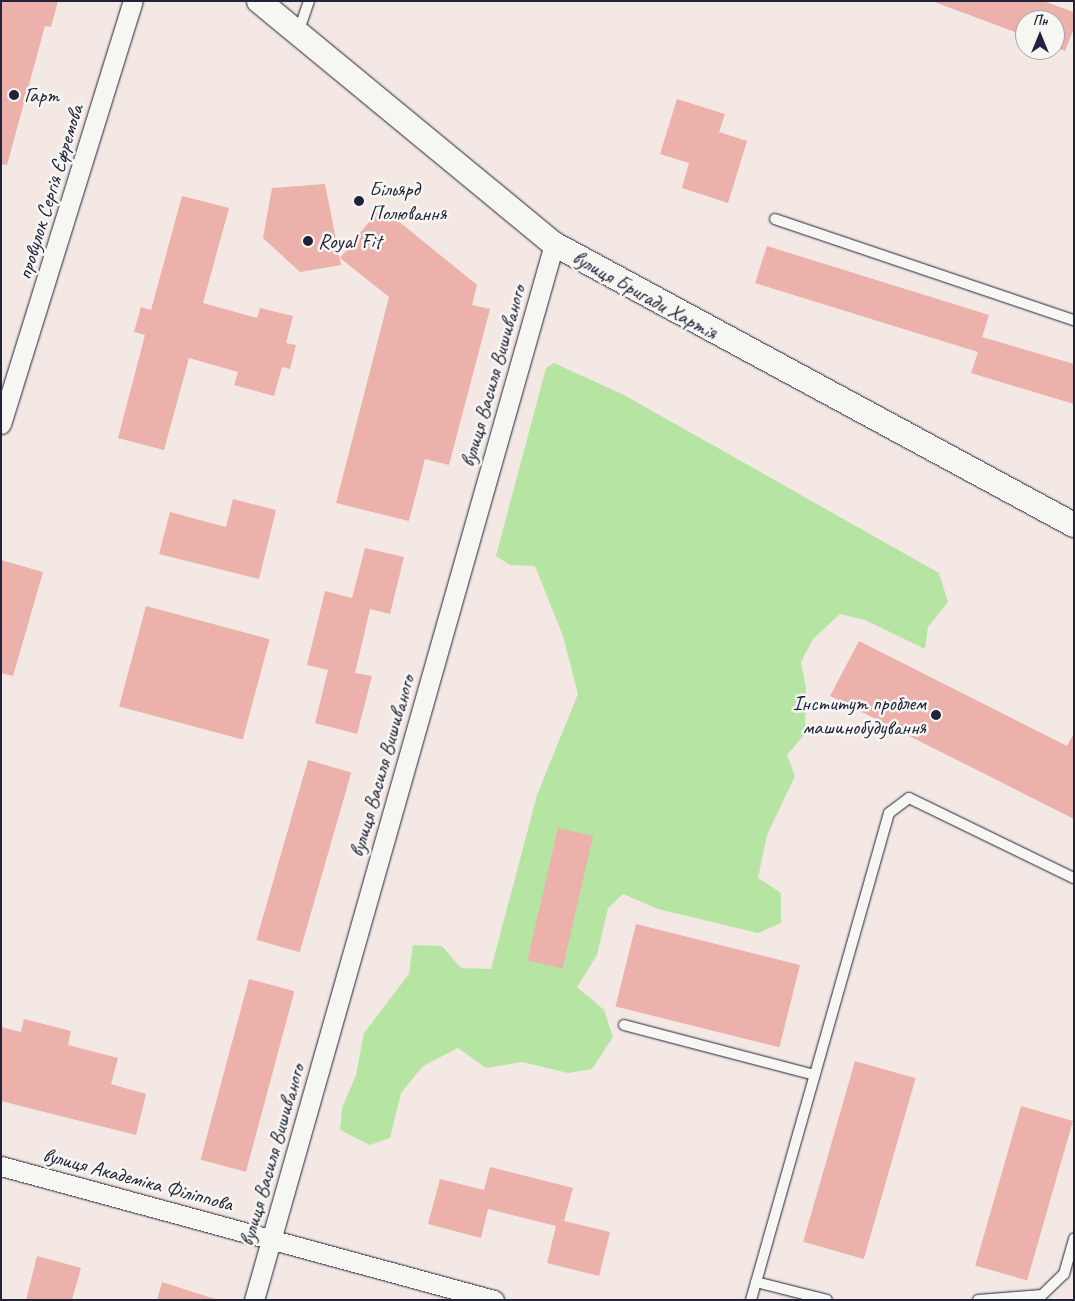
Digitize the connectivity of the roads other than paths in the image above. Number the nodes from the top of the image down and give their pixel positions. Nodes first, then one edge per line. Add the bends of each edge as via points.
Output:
1 (133, 1) edge
2 (259, 1) edge
3 (310, 1) edge
4 (298, 34) junction
5 (775, 220) dead end
6 (554, 244) junction
7 (1074, 320) edge
8 (1, 424) edge
9 (1074, 525) edge
10 (1074, 878) edge
11 (624, 1026) dead end
12 (814, 1075) junction
13 (1, 1166) edge
14 (272, 1238) junction
15 (1074, 1238) edge
16 (756, 1282) junction
17 (254, 1300) edge
18 (494, 1300) edge
19 (751, 1300) edge
20 (827, 1300) edge
21 (978, 1300) edge

1 - 8 street, провулок Сергія Єфремова
2 - 4 street, вулиця Бригади Хартія
3 - 4 lane
4 - 6 street, вулиця Бригади Хартія
5 - 7 lane
6 - 9 street, вулиця Бригади Хартія
6 - 14 street, вулиця Василя Вишиваного
10 - 12 lane via 909,798 889,813
11 - 12 lane
12 - 16 lane
13 - 14 street, вулиця Академіка Філіппова
14 - 17 street, вулиця Василя Вишиваного
14 - 18 street, вулиця Академіка Філіппова
15 - 21 lane via 1064,1274 1042,1294
16 - 19 lane
16 - 20 lane

